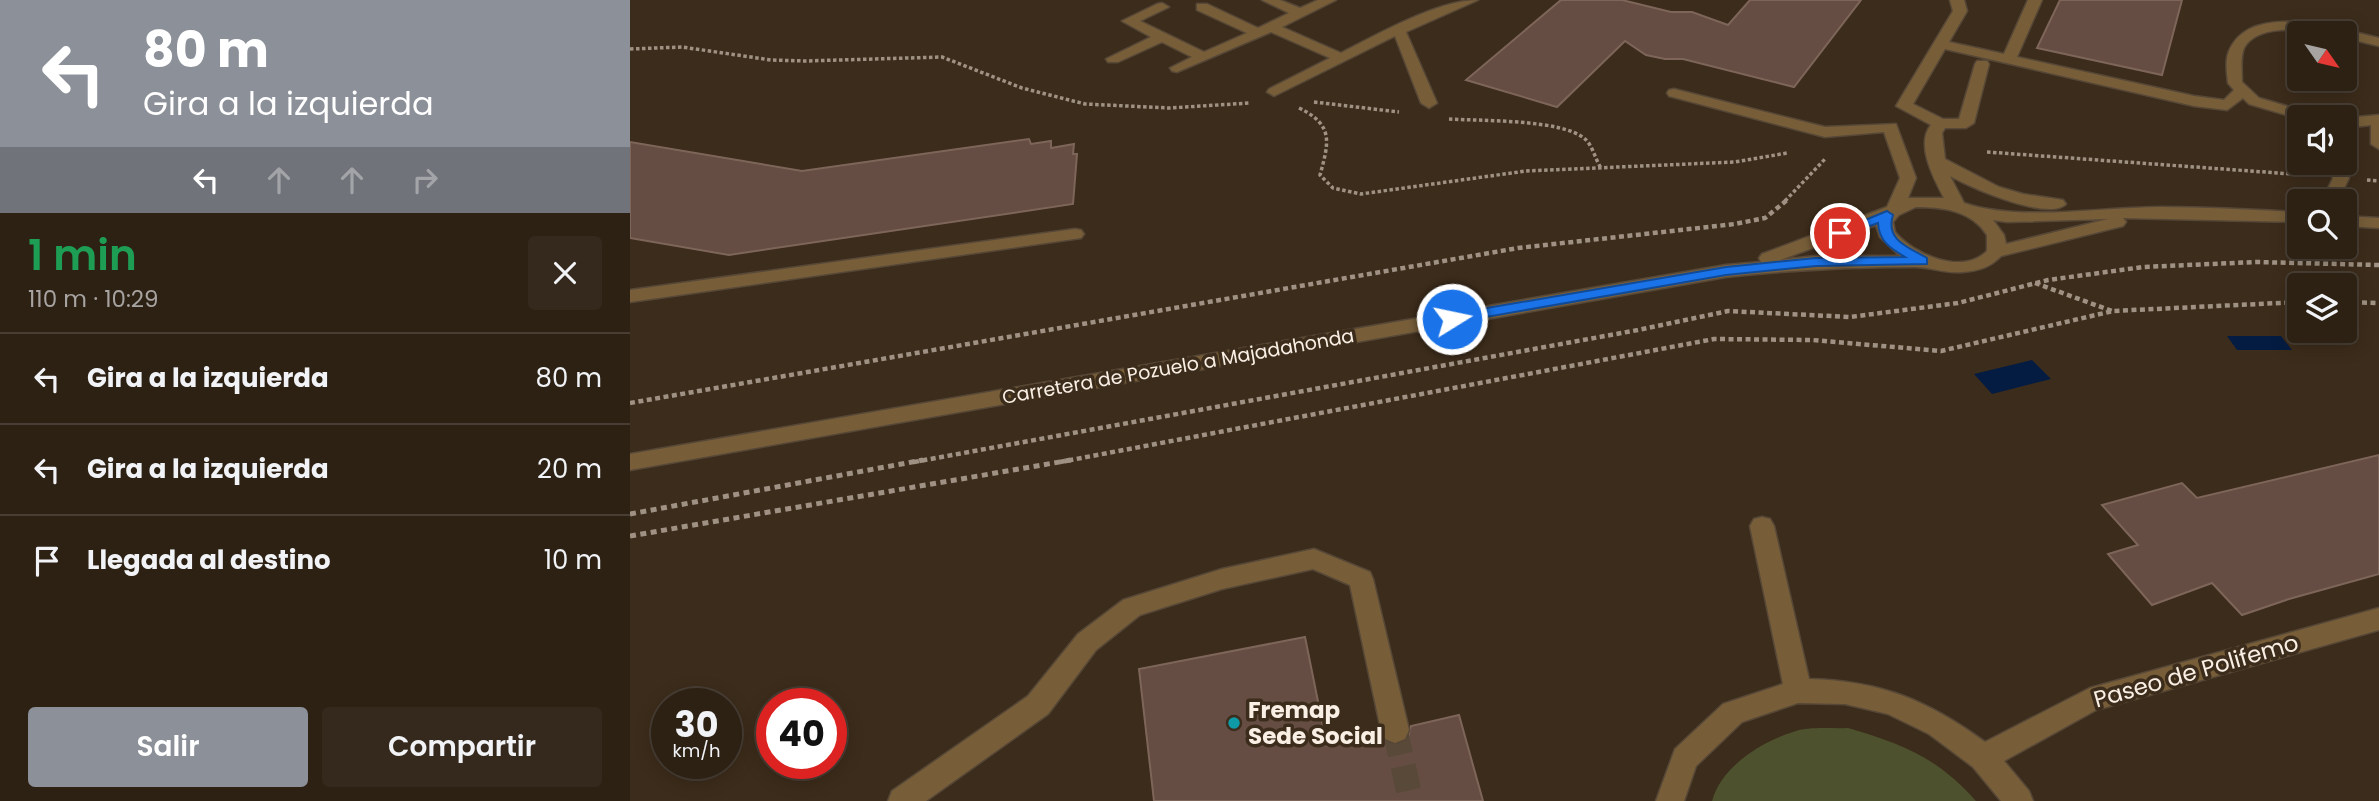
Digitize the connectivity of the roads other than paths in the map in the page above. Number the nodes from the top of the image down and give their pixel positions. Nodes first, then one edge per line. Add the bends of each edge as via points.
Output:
1 (1269, 0) edge
2 (1329, 0) edge
3 (1471, 0) edge
4 (1957, 0) edge
5 (2035, 0) edge
6 (1162, 7) dead end
7 (1202, 7) dead end
8 (1300, 13) junction
9 (2287, 27) edge
10 (1265, 30) junction
11 (1399, 30) junction
12 (1161, 37) junction
13 (2357, 37) edge
14 (2379, 42) edge
15 (1941, 44) junction
16 (1204, 57) junction
17 (1342, 58) junction
18 (1113, 59) dead end
19 (2008, 60) junction
20 (1982, 64) dead end
21 (1177, 68) dead end
22 (2243, 90) junction
23 (1274, 92) dead end
24 (1674, 93) dead end
25 (1429, 103) dead end
26 (1904, 106) junction
27 (2287, 111) edge
28 (2357, 123) edge
29 (2379, 123) edge
30 (1941, 124) junction
31 (1890, 127) junction
32 (2379, 144) edge
33 (1934, 154) junction
34 (1962, 208) junction
35 (1891, 211) junction
36 (2161, 212) junction
37 (2287, 215) edge
38 (2357, 221) edge
39 (2379, 223) edge
40 (1075, 234) dead end
41 (1996, 252) junction
42 (1922, 261) junction
43 (1726, 271) junction
44 (630, 296) edge
45 (630, 461) edge
46 (1762, 526) dead end
47 (2379, 619) edge
48 (1798, 691) junction
49 (1395, 730) tunnel mouth
50 (1983, 758) junction
51 (902, 801) edge
52 (1670, 801) edge
53 (2019, 801) edge

1 - 8 street
2 - 8 street
3 - 11 street
4 - 15 street via 1960,11
5 - 19 street
6 - 12 street via 1129,21
7 - 10 street
8 - 10 street
9 - 22 street via 2273,26 2245,36 2235,51 2235,83
10 - 16 street
10 - 17 street
11 - 17 street
11 - 25 street
12 - 16 street
12 - 18 street
13 - 14 street
15 - 19 street
15 - 26 street
16 - 21 street
17 - 23 street
19 - 22 street via 2194,101 2227,105
20 - 30 street via 1966,123
22 - 27 street via 2253,100
24 - 31 street via 1825,132
26 - 30 street
26 - 31 street
28 - 29 street
29 - 32 street
30 - 33 street via 1934,132
31 - 35 street via 1908,178
33 - 34 street via 1943,183
33 - 36 street via 1978,186 2025,201
34 - 35 street, Carretera de Pozuelo a Majadahonda via 1913,202
34 - 36 street via 2007,217
34 - 41 street via 1997,234
35 - 42 street via 1884,224 1886,234 1893,244
35 - 43 street, Carretera de Pozuelo a Majadahonda via 1817,242
36 - 37 street
36 - 41 street
38 - 39 street
40 - 44 street
41 - 42 street via 1975,265
42 - 43 street, Carretera de Pozuelo a Majadahonda via 1816,262
43 - 45 street, Carretera de Pozuelo a Majadahonda
46 - 48 street
47 - 50 street, Paseo de Polifemo via 2090,700
48 - 50 street via 1845,692 1892,704 1939,725
48 - 52 street via 1733,713 1685,758
49 - 51 street via 1361,579 1314,559 1222,579 1132,607 1087,642 1038,705
50 - 53 street

